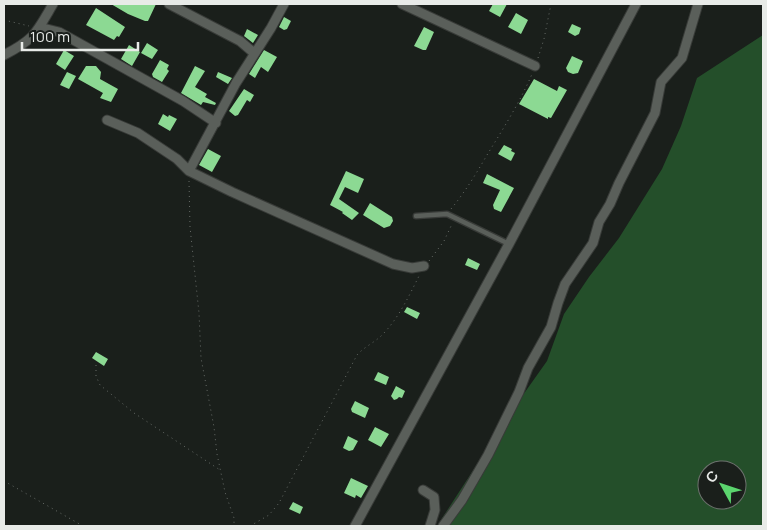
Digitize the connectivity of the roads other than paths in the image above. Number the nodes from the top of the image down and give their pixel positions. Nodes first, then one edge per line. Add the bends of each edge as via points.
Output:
1 (53, 4) edge
2 (170, 4) edge
3 (284, 4) edge
4 (402, 4) edge
5 (636, 4) edge
6 (698, 4) edge
7 (39, 30) junction
8 (254, 53) junction
9 (4, 55) edge
10 (535, 66) road end
11 (107, 120) dead end
12 (216, 122) junction
13 (189, 172) junction
14 (416, 216) dead end
15 (509, 244) junction
16 (424, 266) road end
17 (423, 490) dead end
18 (355, 526) edge
19 (430, 526) edge
20 (443, 526) edge

1 - 7 street
2 - 8 street via 240,40
3 - 8 street
4 - 10 street
5 - 15 street
6 - 20 street via 682,58 661,82 655,113 599,222 593,243 566,284 552,327 528,368 488,455
7 - 9 street via 27,42
7 - 12 street via 59,32
8 - 12 street
11 - 13 street via 138,133
12 - 13 street
13 - 16 street via 393,264 412,268
14 - 15 lane via 447,214
15 - 18 street
17 - 19 street via 436,503

